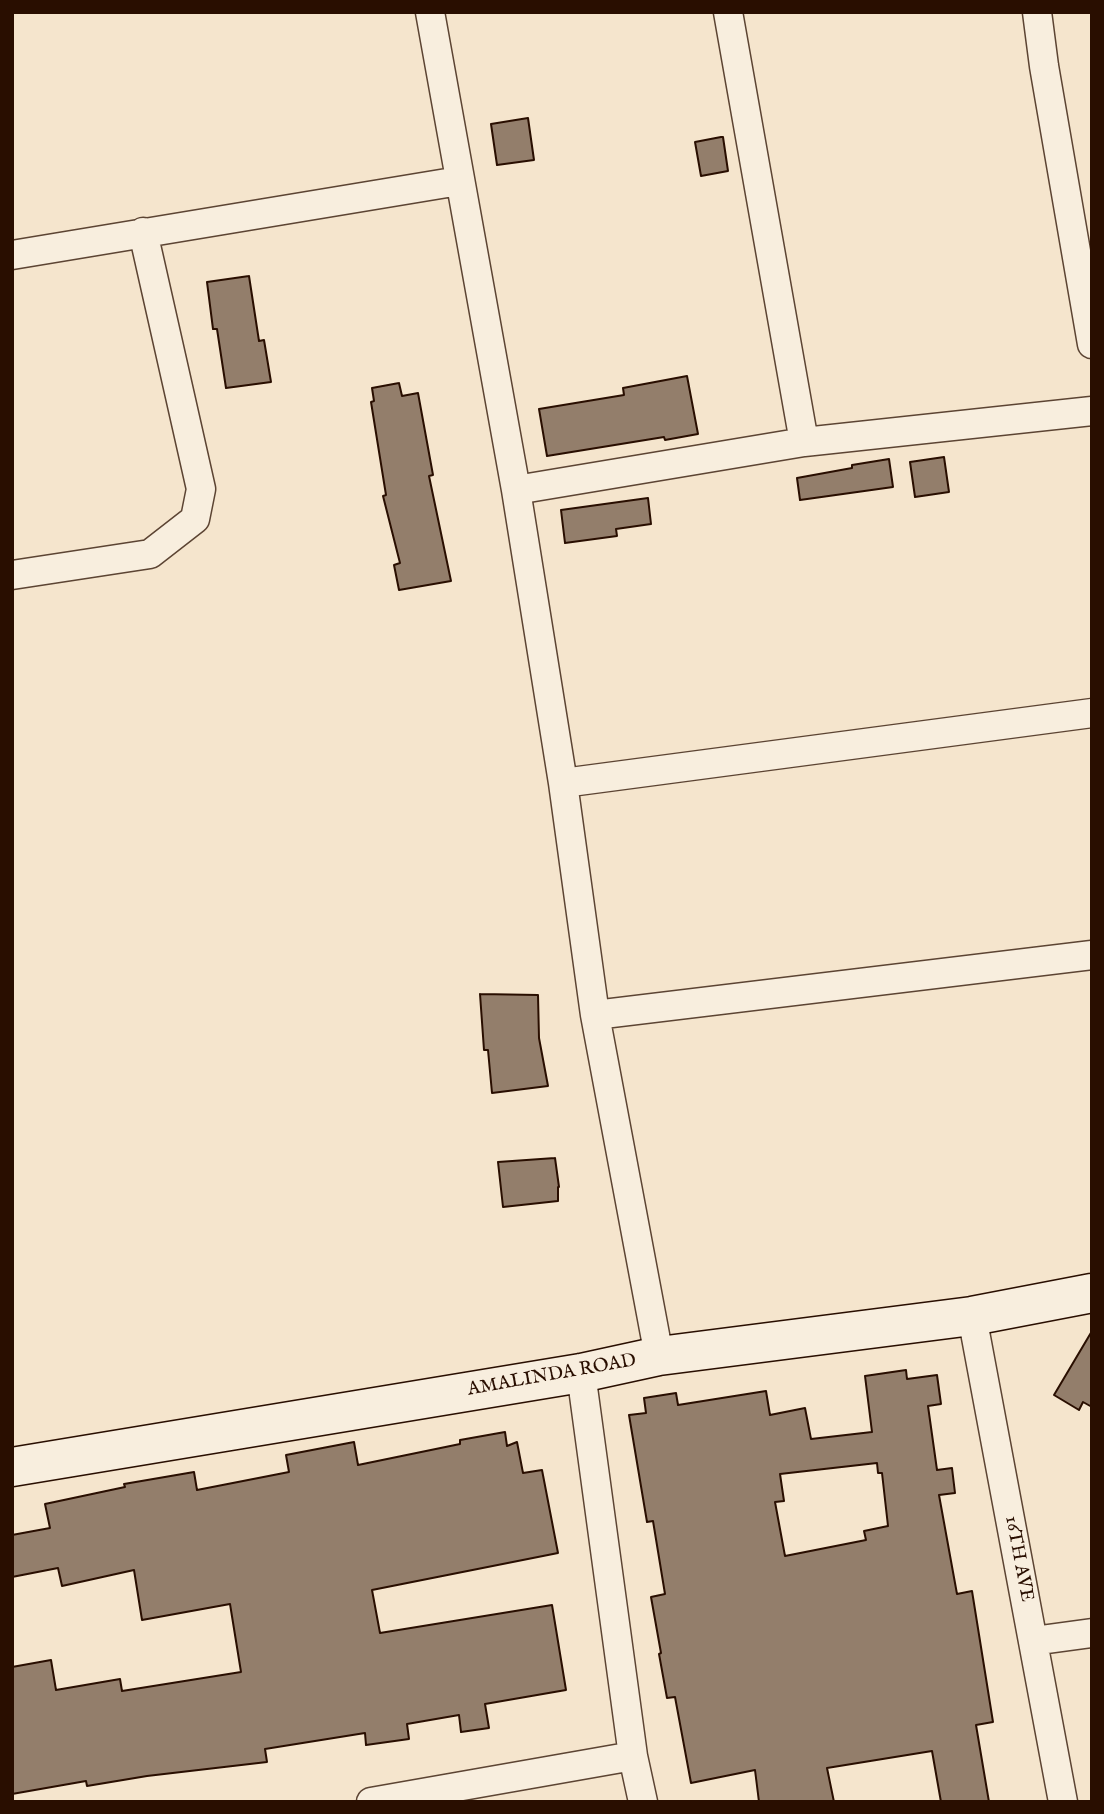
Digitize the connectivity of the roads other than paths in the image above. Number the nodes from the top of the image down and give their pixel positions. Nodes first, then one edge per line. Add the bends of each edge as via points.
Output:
1 (430, 12) edge
2 (727, 12) edge
3 (1037, 12) edge
4 (460, 181) junction
5 (143, 232) junction
6 (12, 255) edge
7 (1092, 344) edge
8 (1092, 411) edge
9 (804, 442) junction
10 (516, 490) junction
11 (12, 575) edge
12 (1092, 713) edge
13 (563, 783) junction
14 (1092, 955) edge
15 (595, 1014) junction
16 (1092, 1293) edge
17 (972, 1316) junction
18 (659, 1356) junction
19 (581, 1373) junction
20 (12, 1467) edge
21 (1092, 1633) edge
22 (1033, 1641) junction
23 (633, 1756) junction
24 (371, 1802) edge
25 (642, 1802) edge
26 (1063, 1802) edge

1 - 4 street
2 - 9 street
3 - 7 street
4 - 5 street
4 - 10 street
5 - 6 street
5 - 11 street via 201,489 195,519 150,554
8 - 9 street
9 - 10 street
10 - 13 street
12 - 13 street
13 - 15 street
14 - 15 street
15 - 18 street
16 - 17 street, AMALINDA ROAD
17 - 18 street, AMALINDA ROAD
17 - 22 street, 16TH AVE
18 - 19 street, AMALINDA ROAD
19 - 20 street, AMALINDA ROAD
19 - 23 street
21 - 22 street
22 - 26 street, 16TH AVE
23 - 24 street
23 - 25 street

